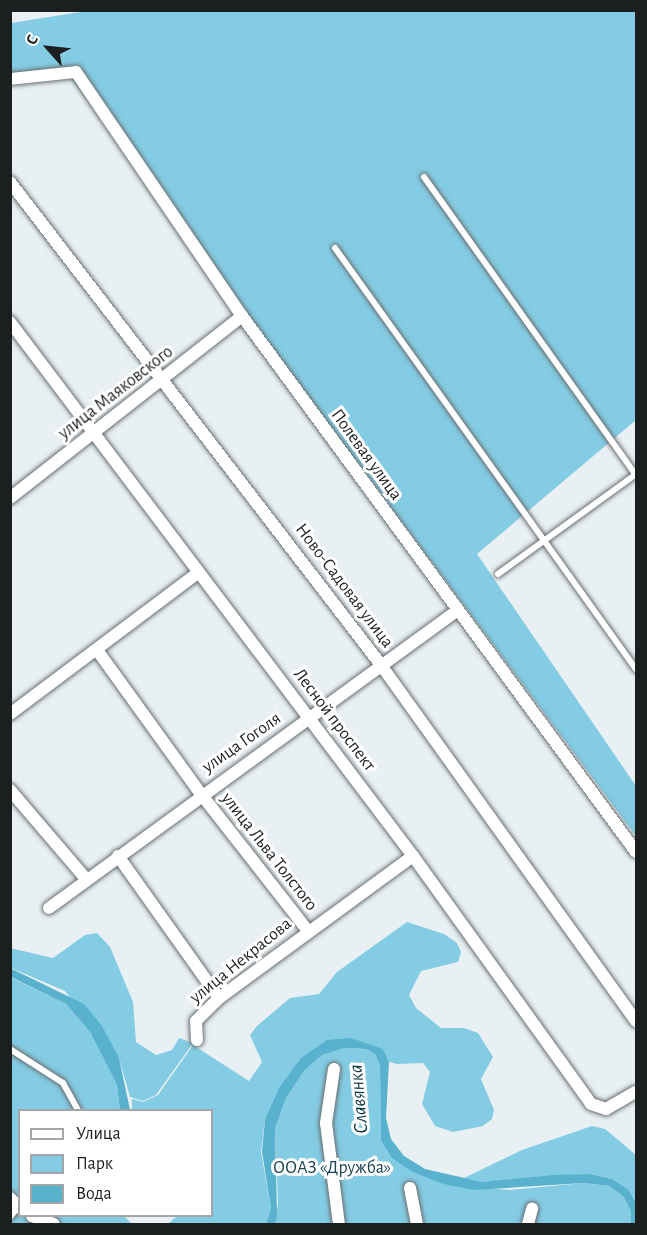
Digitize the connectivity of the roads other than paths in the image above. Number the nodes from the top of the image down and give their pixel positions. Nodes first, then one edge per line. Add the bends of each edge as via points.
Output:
1 (10, 79) edge
2 (424, 177) dead end
3 (10, 182) edge
4 (335, 248) dead end
5 (242, 316) junction
6 (11, 323) edge
7 (164, 380) junction
8 (95, 433) junction
9 (636, 474) edge
10 (10, 498) edge
11 (545, 540) junction
12 (199, 572) junction
13 (498, 574) dead end
14 (458, 610) junction
15 (97, 650) junction
16 (381, 665) junction
17 (636, 669) edge
18 (10, 714) edge
19 (310, 718) junction
20 (10, 790) edge
21 (201, 794) junction
22 (636, 852) edge
23 (118, 856) junction
24 (413, 856) junction
25 (87, 879) junction
26 (49, 908) dead end
27 (308, 931) junction
28 (219, 998) junction
29 (636, 1021) edge
30 (197, 1040) dead end
31 (10, 1049) edge
32 (334, 1069) dead end
33 (636, 1092) edge
34 (77, 1109) edge
35 (410, 1188) dead end
36 (532, 1209) dead end
37 (36, 1217) edge
38 (54, 1224) edge
39 (339, 1224) edge
40 (417, 1224) edge
41 (528, 1224) edge

1 - 5 street, Полевая улица via 76,72
2 - 9 lane
3 - 7 street, Ново-Садовая улица
4 - 11 lane
5 - 7 street, улица Маяковского
5 - 14 street, Полевая улица
6 - 8 street, Лесной проспект
7 - 8 street, улица Маяковского
7 - 16 street, Ново-Садовая улица
8 - 10 street, улица Маяковского
8 - 12 street, Лесной проспект
9 - 11 lane
11 - 13 lane
11 - 17 lane
12 - 15 street
12 - 19 street, Лесной проспект
14 - 16 street, улица Гоголя
14 - 22 street, Полевая улица
15 - 18 street
15 - 21 street, улица Льва Толстого
16 - 19 street, улица Гоголя
16 - 29 street, Ново-Садовая улица
19 - 21 street, улица Гоголя
19 - 24 street, Лесной проспект
20 - 25 street
21 - 23 street, улица Гоголя
21 - 27 street, улица Льва Толстого
23 - 25 street, улица Гоголя
23 - 28 street
24 - 27 street, улица Некрасова
24 - 33 street, Лесной проспект via 591,1104 606,1109
25 - 26 street, улица Гоголя
27 - 28 street, улица Некрасова
28 - 30 street, улица Некрасова via 196,1021
31 - 34 lane via 63,1083
32 - 39 street via 326,1123
35 - 40 street
36 - 41 street
37 - 38 street

